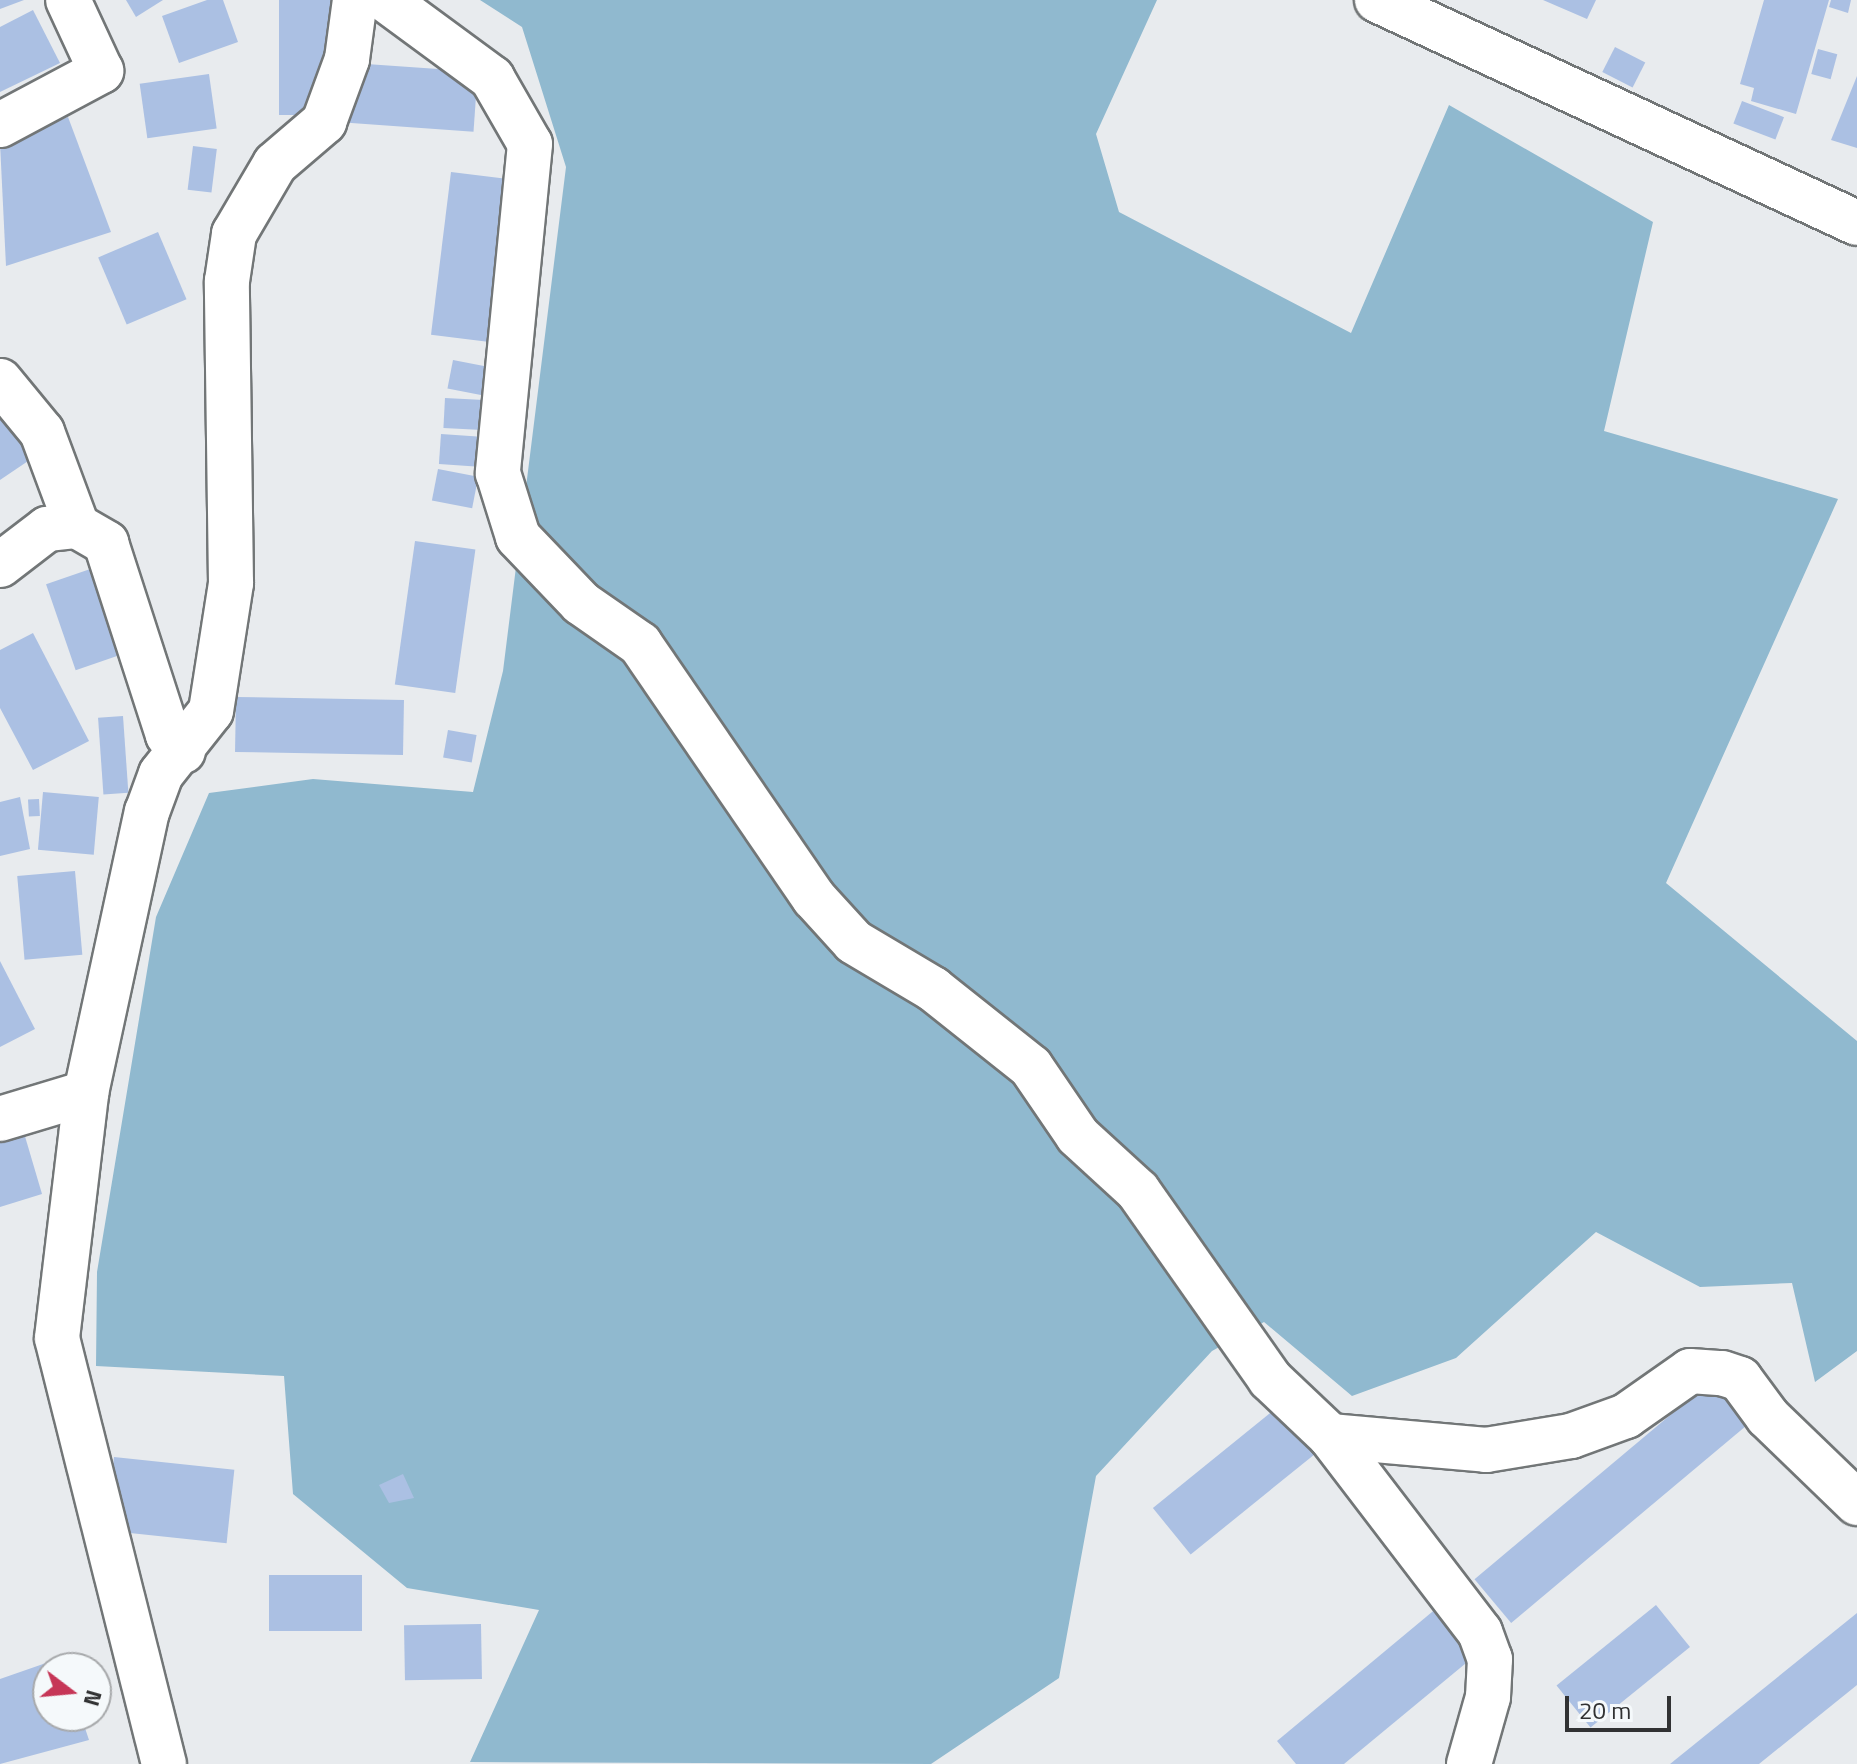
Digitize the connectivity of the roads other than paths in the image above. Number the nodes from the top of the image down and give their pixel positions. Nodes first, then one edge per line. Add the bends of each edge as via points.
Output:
1 (68, 0) edge
2 (355, 0) edge
3 (386, 0) edge
4 (1377, 0) edge
5 (0, 125) edge
6 (1857, 223) edge
7 (0, 381) edge
8 (77, 526) junction
9 (0, 565) edge
10 (183, 751) junction
11 (86, 1093) junction
12 (0, 1119) edge
13 (1330, 1436) junction
14 (1857, 1503) edge
15 (164, 1764) edge
16 (1469, 1764) edge

1 - 5 street via 101,71
2 - 10 street via 347,59 324,122 275,164 234,234 227,281 231,583 211,711
3 - 13 street via 492,78 530,144 498,473 518,537 581,603 640,644 814,898 854,942 933,989 1031,1067 1078,1136 1138,1191 1270,1379
4 - 6 street
7 - 8 street via 42,432
8 - 9 street via 47,529
8 - 10 street via 106,543 159,711
10 - 11 street via 161,774 147,812
11 - 12 street
11 - 15 street via 57,1338
13 - 14 street via 1486,1450 1571,1436 1626,1416 1690,1371 1722,1373 1740,1379 1768,1417
13 - 16 street via 1480,1632 1490,1659 1488,1697

